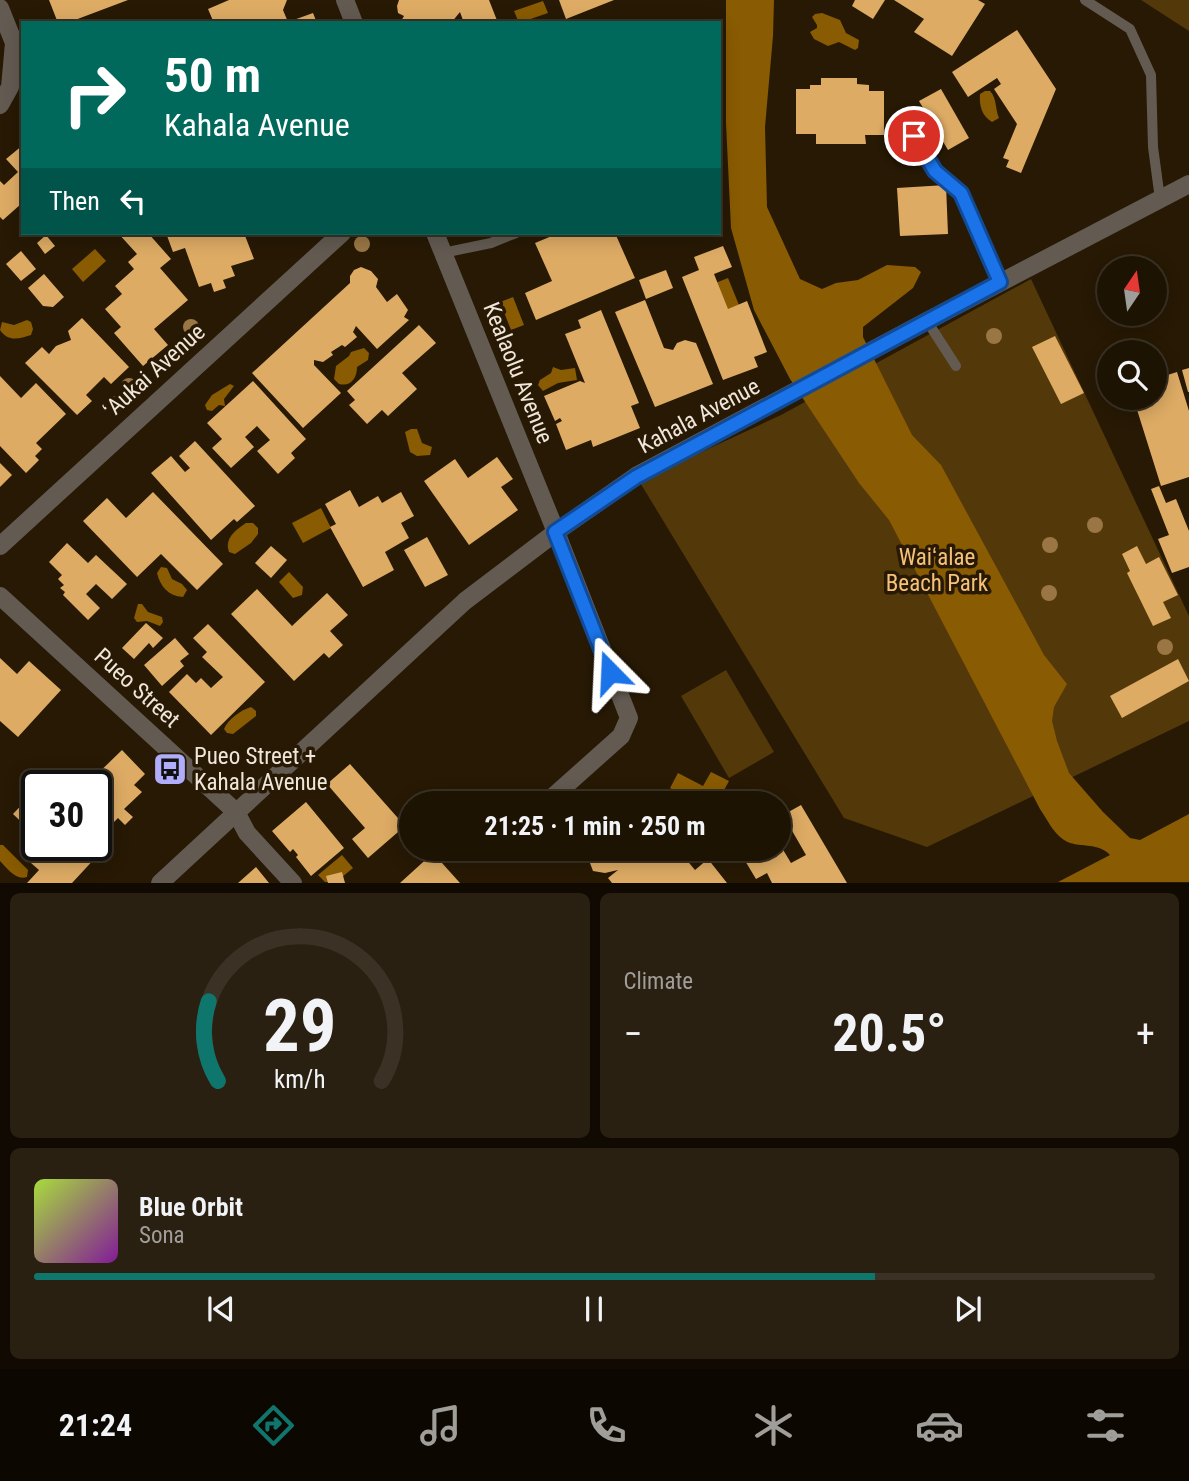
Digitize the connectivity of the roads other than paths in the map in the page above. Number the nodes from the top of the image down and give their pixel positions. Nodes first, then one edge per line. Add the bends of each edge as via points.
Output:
1 (345, 0) edge
2 (1085, 0) edge
3 (0, 8) edge
4 (353, 21) edge
5 (0, 104) edge
6 (904, 118) dead end
7 (1189, 184) edge
8 (1160, 199) junction
9 (340, 235) edge
10 (436, 235) edge
11 (511, 235) edge
12 (443, 253) junction
13 (1000, 282) junction
14 (927, 321) junction
15 (956, 366) dead end
16 (555, 532) junction
17 (0, 546) edge
18 (0, 596) edge
19 (559, 791) edge
20 (236, 812) junction
21 (160, 883) edge
22 (293, 883) edge

1 - 4 street
2 - 8 lane via 1130,29 1151,75
3 - 5 street via 14,43 10,87
6 - 13 lane via 935,171 961,193
7 - 8 street, Kahala Avenue
8 - 13 street, Kahala Avenue
9 - 17 street, ʻAukai Avenue
10 - 12 street, Kealaolu Avenue
11 - 12 lane
12 - 16 street, Kealaolu Avenue
13 - 14 street, Kahala Avenue
14 - 15 lane
14 - 16 street, Kahala Avenue via 636,477
16 - 19 street, Kealaolu Avenue via 629,718 621,736
16 - 20 street, Kahala Avenue via 465,601
18 - 20 street, Pueo Street
20 - 21 street, Kahala Avenue
20 - 22 street, Pueo Street via 247,833

